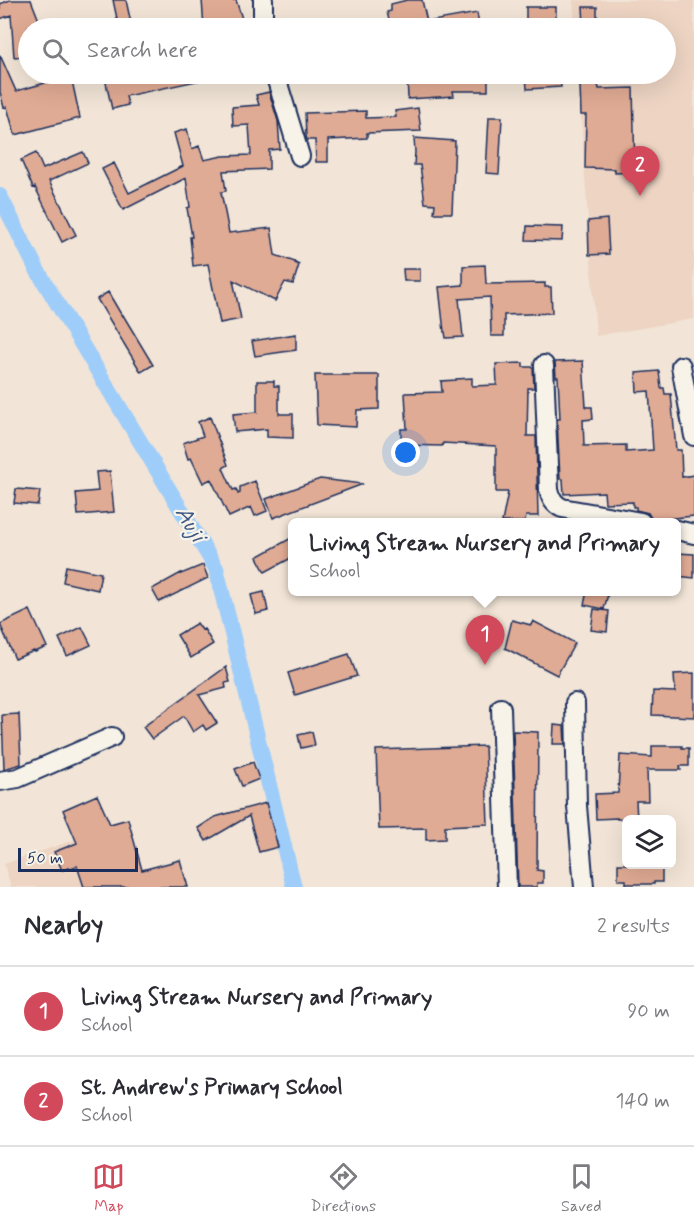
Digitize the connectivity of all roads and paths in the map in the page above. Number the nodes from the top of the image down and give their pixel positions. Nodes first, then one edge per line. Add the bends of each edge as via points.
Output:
1 (263, 0) edge
2 (263, 18) edge
3 (278, 84) edge
4 (300, 156) dead end
5 (544, 365) dead end
6 (681, 366) dead end
7 (694, 436) edge
8 (618, 518) edge
9 (575, 703) dead end
10 (501, 708) dead end
11 (112, 737) dead end
12 (0, 781) edge
13 (507, 887) edge
14 (584, 887) edge

1 - 2 street
3 - 4 street
5 - 8 street via 550,497 562,508
6 - 7 street
9 - 14 street via 577,806
10 - 13 street
11 - 12 street via 18,778

